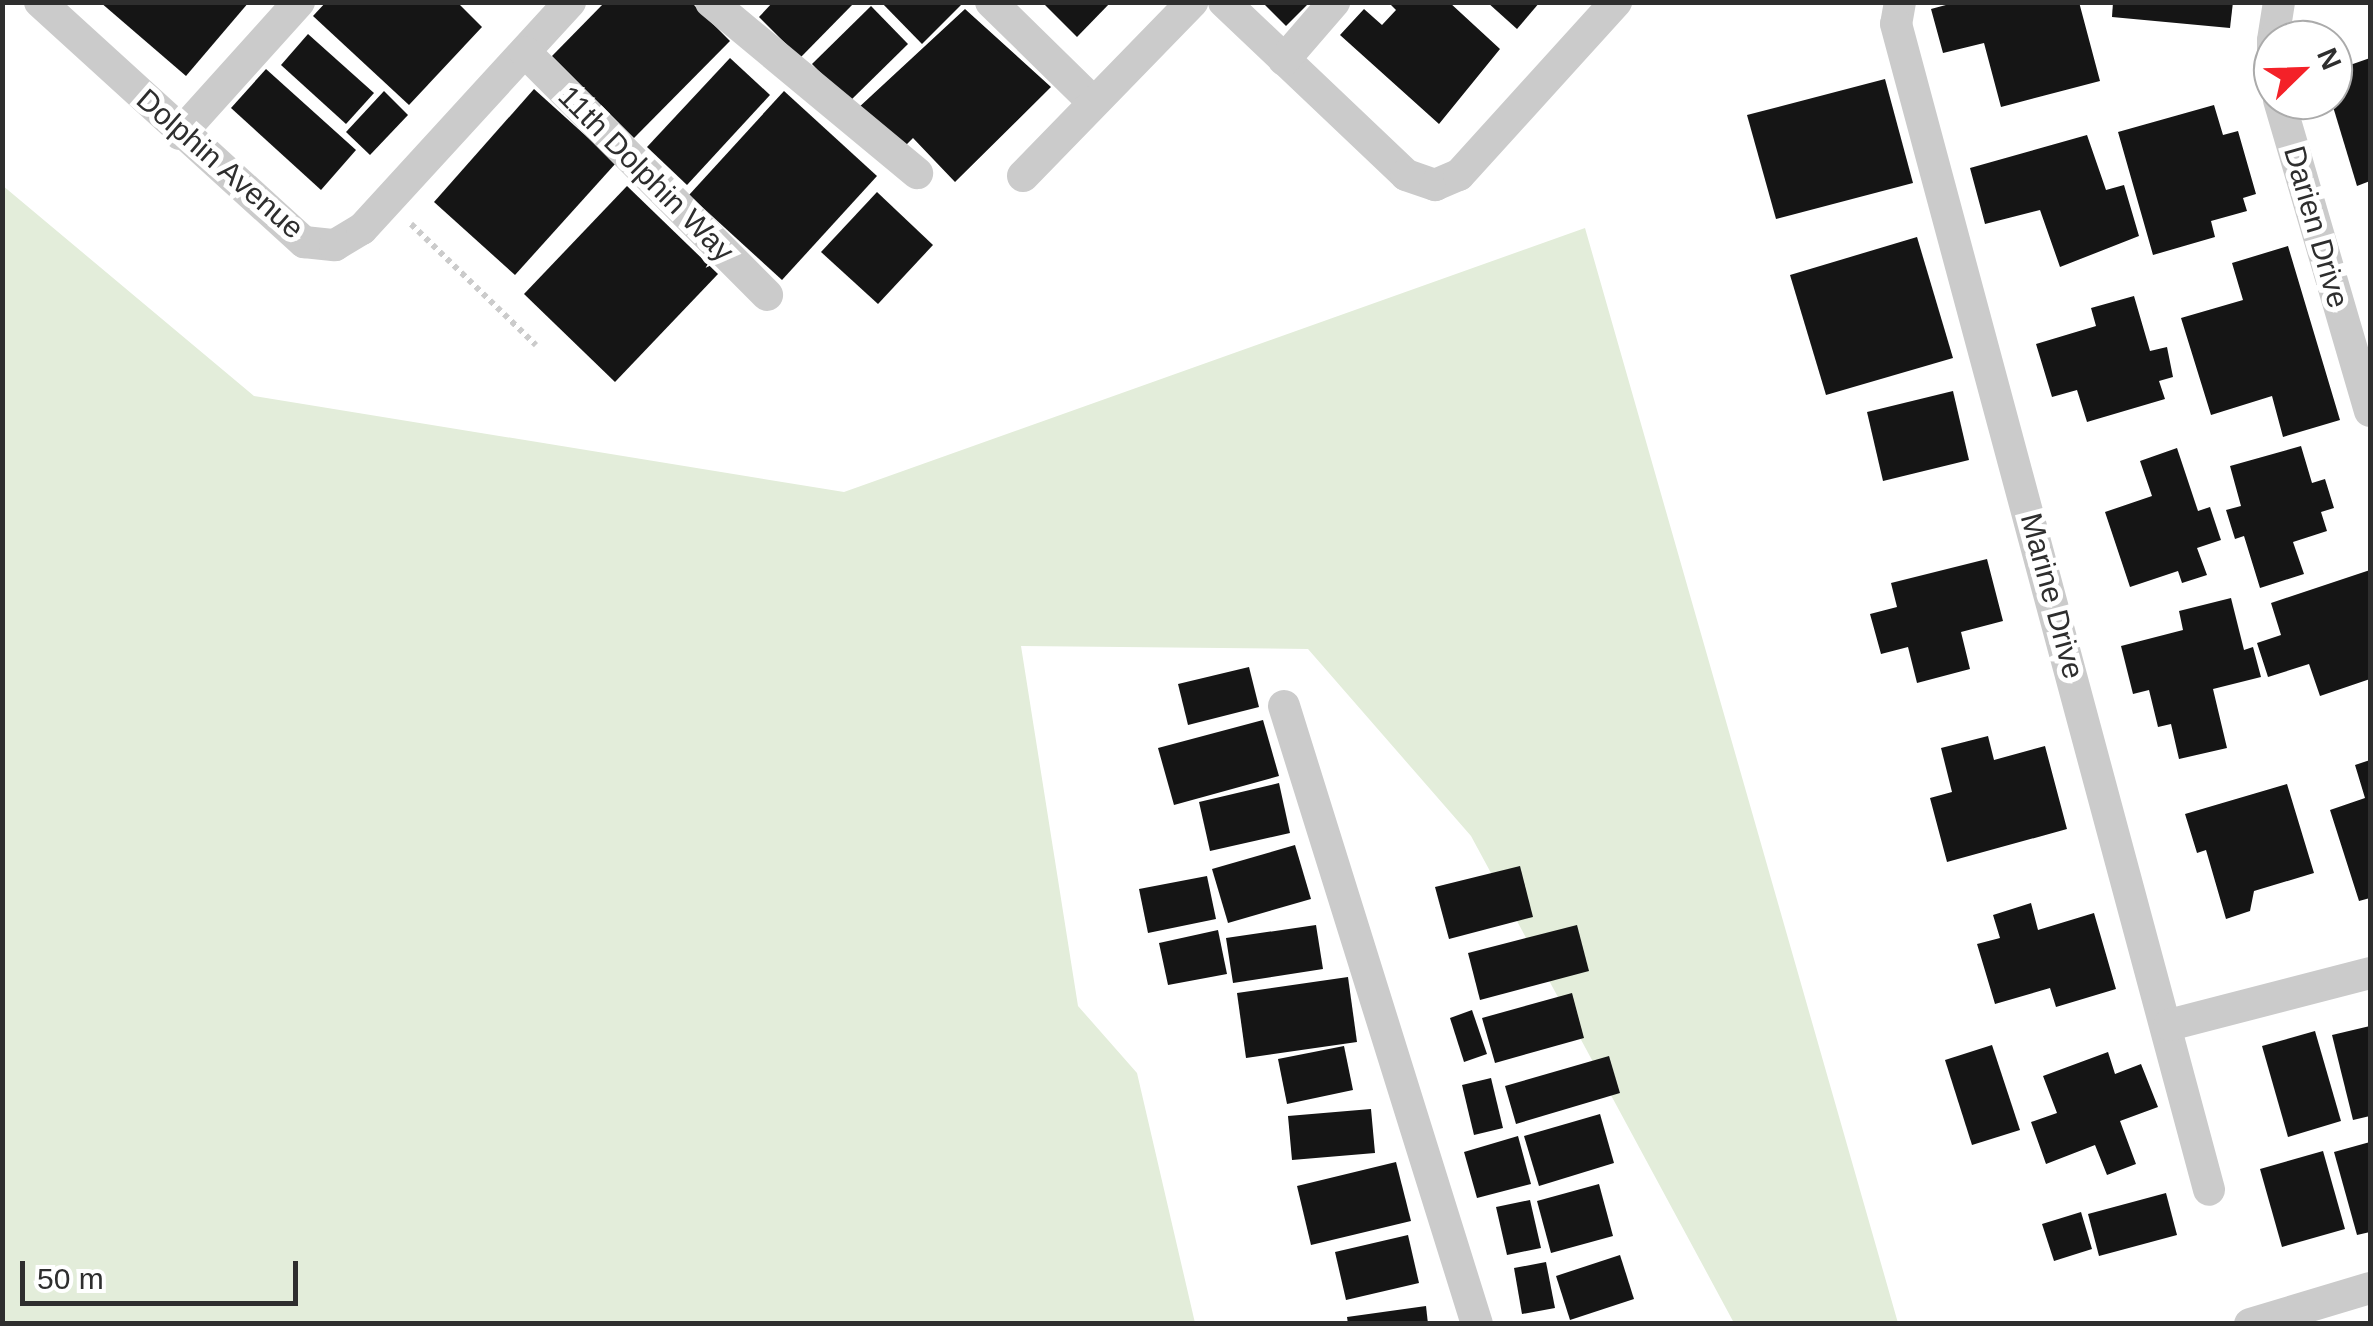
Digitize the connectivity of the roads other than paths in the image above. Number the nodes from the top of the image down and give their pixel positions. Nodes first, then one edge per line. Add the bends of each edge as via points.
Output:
1 (298, 2) edge
2 (570, 2) edge
3 (711, 2) edge
4 (991, 2) edge
5 (1192, 2) edge
6 (1224, 2) edge
7 (1334, 2) edge
8 (1616, 2) edge
9 (1900, 2) edge
10 (47, 5) edge
11 (524, 52) junction
12 (1284, 60) junction
13 (1091, 100) junction
14 (2285, 120) edge
15 (180, 134) junction
16 (917, 174) dead end
17 (1023, 176) dead end
18 (766, 295) dead end
19 (2370, 411) edge
20 (1284, 706) dead end
21 (2370, 973) edge
22 (2169, 1025) junction
23 (2210, 1190) dead end
24 (2370, 1288) edge
25 (1477, 1324) edge
26 (2250, 1324) edge

1 - 15 street
2 - 11 street, Dolphin Avenue
3 - 16 street
4 - 13 street
5 - 13 street
6 - 12 street
7 - 12 street
8 - 12 street via 1459,175 1435,184 1406,175
9 - 22 street, Marine Drive via 1896,24
10 - 15 street, Dolphin Avenue
11 - 15 street, Dolphin Avenue via 362,229 335,245 304,242
11 - 18 street, 11th Dolphin Way
13 - 17 street
14 - 19 street, Darien Drive
20 - 25 street
21 - 22 street
22 - 23 street, Marine Drive
24 - 26 street

